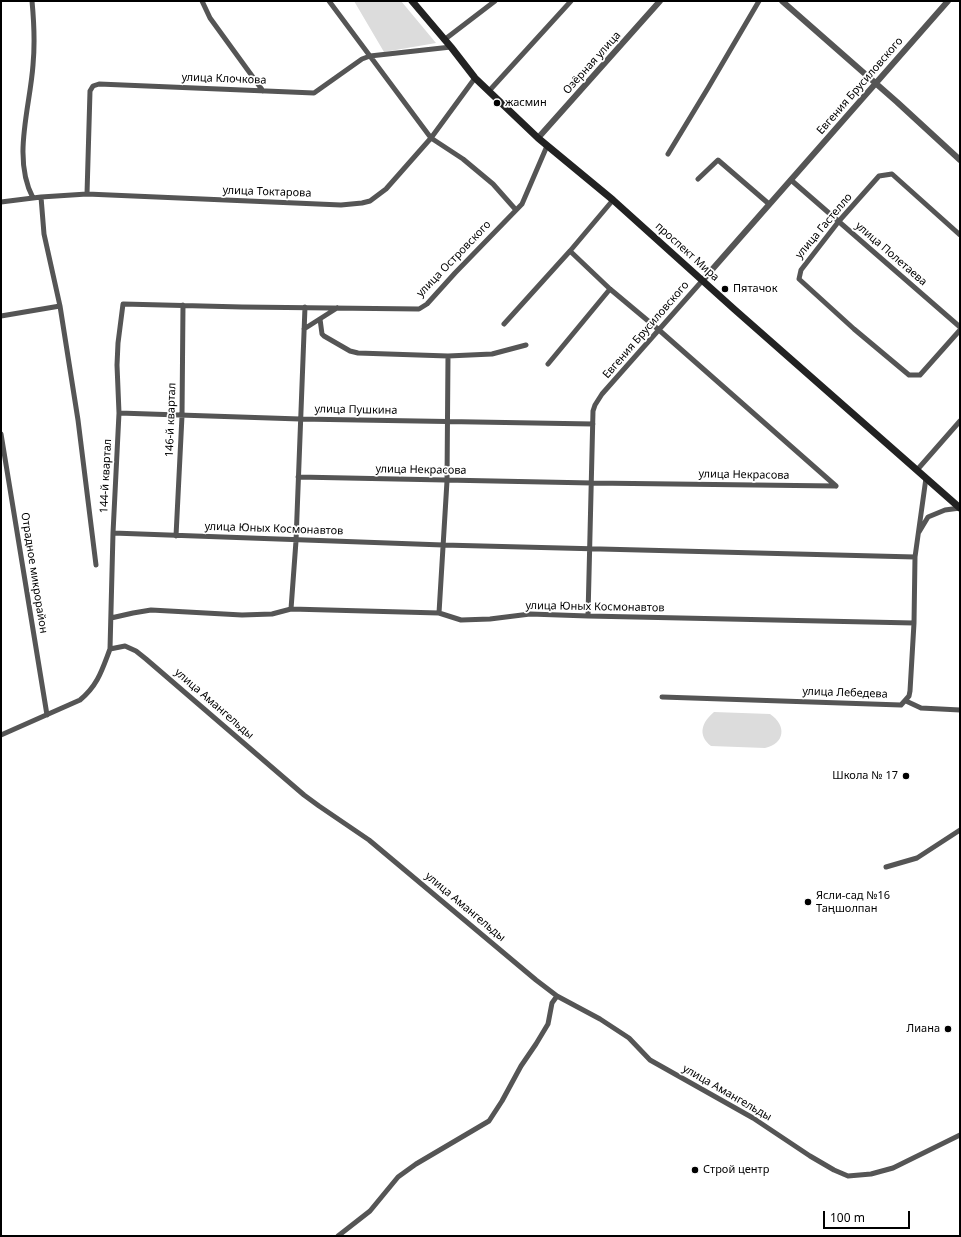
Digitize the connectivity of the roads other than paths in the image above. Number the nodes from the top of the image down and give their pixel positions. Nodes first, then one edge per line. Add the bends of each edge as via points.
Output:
1 (32, 1) edge
2 (202, 1) edge
3 (328, 1) edge
4 (412, 1) edge
5 (495, 1) edge
6 (570, 1) edge
7 (660, 1) edge
8 (759, 1) edge
9 (782, 1) edge
10 (948, 1) edge
11 (444, 40) junction
12 (451, 47) junction
13 (370, 56) junction
14 (475, 78) junction
15 (875, 83) junction
16 (263, 91) junction
17 (489, 91) junction
18 (431, 138) junction
19 (538, 138) junction
20 (547, 146) junction
21 (668, 154) dead end
22 (960, 160) edge
23 (698, 179) dead end
24 (791, 180) junction
25 (87, 194) junction
26 (41, 197) junction
27 (33, 198) junction
28 (613, 200) junction
29 (1, 202) edge
30 (769, 204) junction
31 (516, 210) junction
32 (839, 221) junction
33 (960, 235) edge
34 (570, 251) junction
35 (702, 281) junction
36 (610, 289) junction
37 (123, 304) joint
38 (183, 305) junction
39 (60, 306) junction
40 (305, 307) junction
41 (338, 308) junction
42 (1, 316) edge
43 (320, 319) junction
44 (504, 324) dead end
45 (960, 328) edge
46 (304, 329) junction
47 (659, 330) junction
48 (526, 345) dead end
49 (448, 356) junction
50 (548, 364) dead end
51 (119, 413) junction
52 (182, 416) junction
53 (300, 419) junction
54 (960, 421) edge
55 (447, 422) junction
56 (593, 424) junction
57 (1, 434) edge
58 (917, 470) junction
59 (298, 477) junction
60 (926, 478) junction
61 (446, 481) junction
62 (592, 483) junction
63 (960, 508) edge
64 (113, 533) junction
65 (919, 533) junction
66 (176, 536) junction
67 (296, 540) junction
68 (443, 546) junction
69 (590, 548) junction
70 (915, 557) junction
71 (96, 565) dead end
72 (291, 609) junction
73 (439, 613) junction
74 (588, 616) junction
75 (111, 618) junction
76 (914, 623) junction
77 (110, 649) junction
78 (662, 697) dead end
79 (906, 701) junction
80 (960, 710) edge
81 (47, 715) junction
82 (1, 735) edge
83 (960, 830) edge
84 (886, 867) dead end
85 (558, 996) junction
86 (960, 1135) edge
87 (338, 1236) edge

1 - 27 street via 33,65 23,146 26,181
2 - 16 street via 210,18
3 - 13 street
4 - 11 main road, проспект Мира
5 - 11 street
6 - 17 street
7 - 19 street, Озёрная улица
8 - 21 street
9 - 15 street
10 - 15 street, Евгения Брусиловского
11 - 12 main road, проспект Мира
12 - 13 street, улица Клочкова
12 - 14 main road, проспект Мира
13 - 16 street, улица Клочкова via 314,93
13 - 18 street
14 - 17 main road, проспект Мира
14 - 18 street, улица Токтарова
15 - 22 street
15 - 24 street, Евгения Брусиловского
16 - 25 street, улица Клочкова via 99,84 93,86 90,91
17 - 19 main road, проспект Мира
18 - 25 street, улица Токтарова via 386,189 370,201 362,203 341,205
18 - 31 street via 463,159 493,184
19 - 20 main road, проспект Мира
20 - 28 main road, проспект Мира
20 - 31 street, улица Островского via 522,204
23 - 30 street via 718,160
24 - 30 street, Евгения Брусиловского
24 - 32 street, улица Полетаева
25 - 26 street, улица Токтарова
26 - 27 street, улица Токтарова
26 - 39 street via 44,234
27 - 29 street, улица Токтарова
28 - 34 street
28 - 35 main road, проспект Мира
30 - 35 street, Евгения Брусиловского
31 - 41 street, улица Островского via 427,304 419,309
32 - 33 street, улица Гастелло via 879,176 892,174
32 - 45 street, улица Полетаева
32 - 45 street, улица Гастелло via 801,270 799,279 854,329 909,375 920,375
34 - 36 street, улица Некрасова
34 - 44 street
35 - 47 street, Евгения Брусиловского
35 - 58 main road, проспект Мира
36 - 47 street, улица Некрасова
36 - 50 street
37 - 38 street, улица Островского
37 - 51 street, 144-й квартал via 117,351
38 - 40 street, улица Островского
38 - 52 street, 146-й квартал
39 - 42 street
39 - 71 street via 78,420
40 - 41 street, улица Островского
40 - 46 street
41 - 43 street
43 - 46 street
43 - 49 street via 322,334 350,352
46 - 53 street
47 - 56 street, Евгения Брусиловского via 602,394 595,405
47 - 62 street, улица Некрасова via 836,486
48 - 49 street via 492,354
49 - 55 street
51 - 52 street, улица Пушкина
51 - 64 street, 144-й квартал
52 - 53 street, улица Пушкина
52 - 66 street, 146-й квартал
53 - 55 street, улица Пушкина
53 - 59 street
54 - 58 street
55 - 56 street, улица Пушкина
55 - 61 street
56 - 62 street, Евгения Брусиловского
57 - 81 street, Отрадное микрорайон
58 - 60 main road, проспект Мира
59 - 61 street, улица Некрасова
59 - 67 street
60 - 63 main road, проспект Мира
60 - 65 street
61 - 62 street, улица Некрасова
61 - 68 street
62 - 69 street, Евгения Брусиловского
63 - 65 street via 945,510 928,517
64 - 66 street, улица Юных Космонавтов
64 - 75 street, 144-й квартал
65 - 70 street
66 - 67 street, улица Юных Космонавтов
67 - 68 street, улица Юных Космонавтов
67 - 72 street
68 - 69 street, улица Юных Космонавтов
68 - 73 street
69 - 70 street, улица Юных Космонавтов
69 - 74 street, Евгения Брусиловского
70 - 76 street
72 - 73 street, улица Юных Космонавтов
72 - 75 street, улица Юных Космонавтов via 272,614 242,615 151,610
73 - 74 street, улица Юных Космонавтов via 461,620 530,614
74 - 76 street, улица Юных Космонавтов
75 - 77 street, 144-й квартал
76 - 79 street via 910,691
77 - 81 street via 95,685 89,692 80,700
77 - 85 street, улица Амангельды via 125,646 136,651 304,795 369,840
78 - 79 street, улица Лебедева via 901,705
79 - 80 street via 921,708
81 - 82 street
83 - 84 street via 916,858
85 - 86 street, улица Амангельды via 629,1038 650,1060 753,1118 828,1167 848,1176 871,1174 893,1168
85 - 87 street via 552,1003 548,1024 489,1121 398,1177 370,1211

